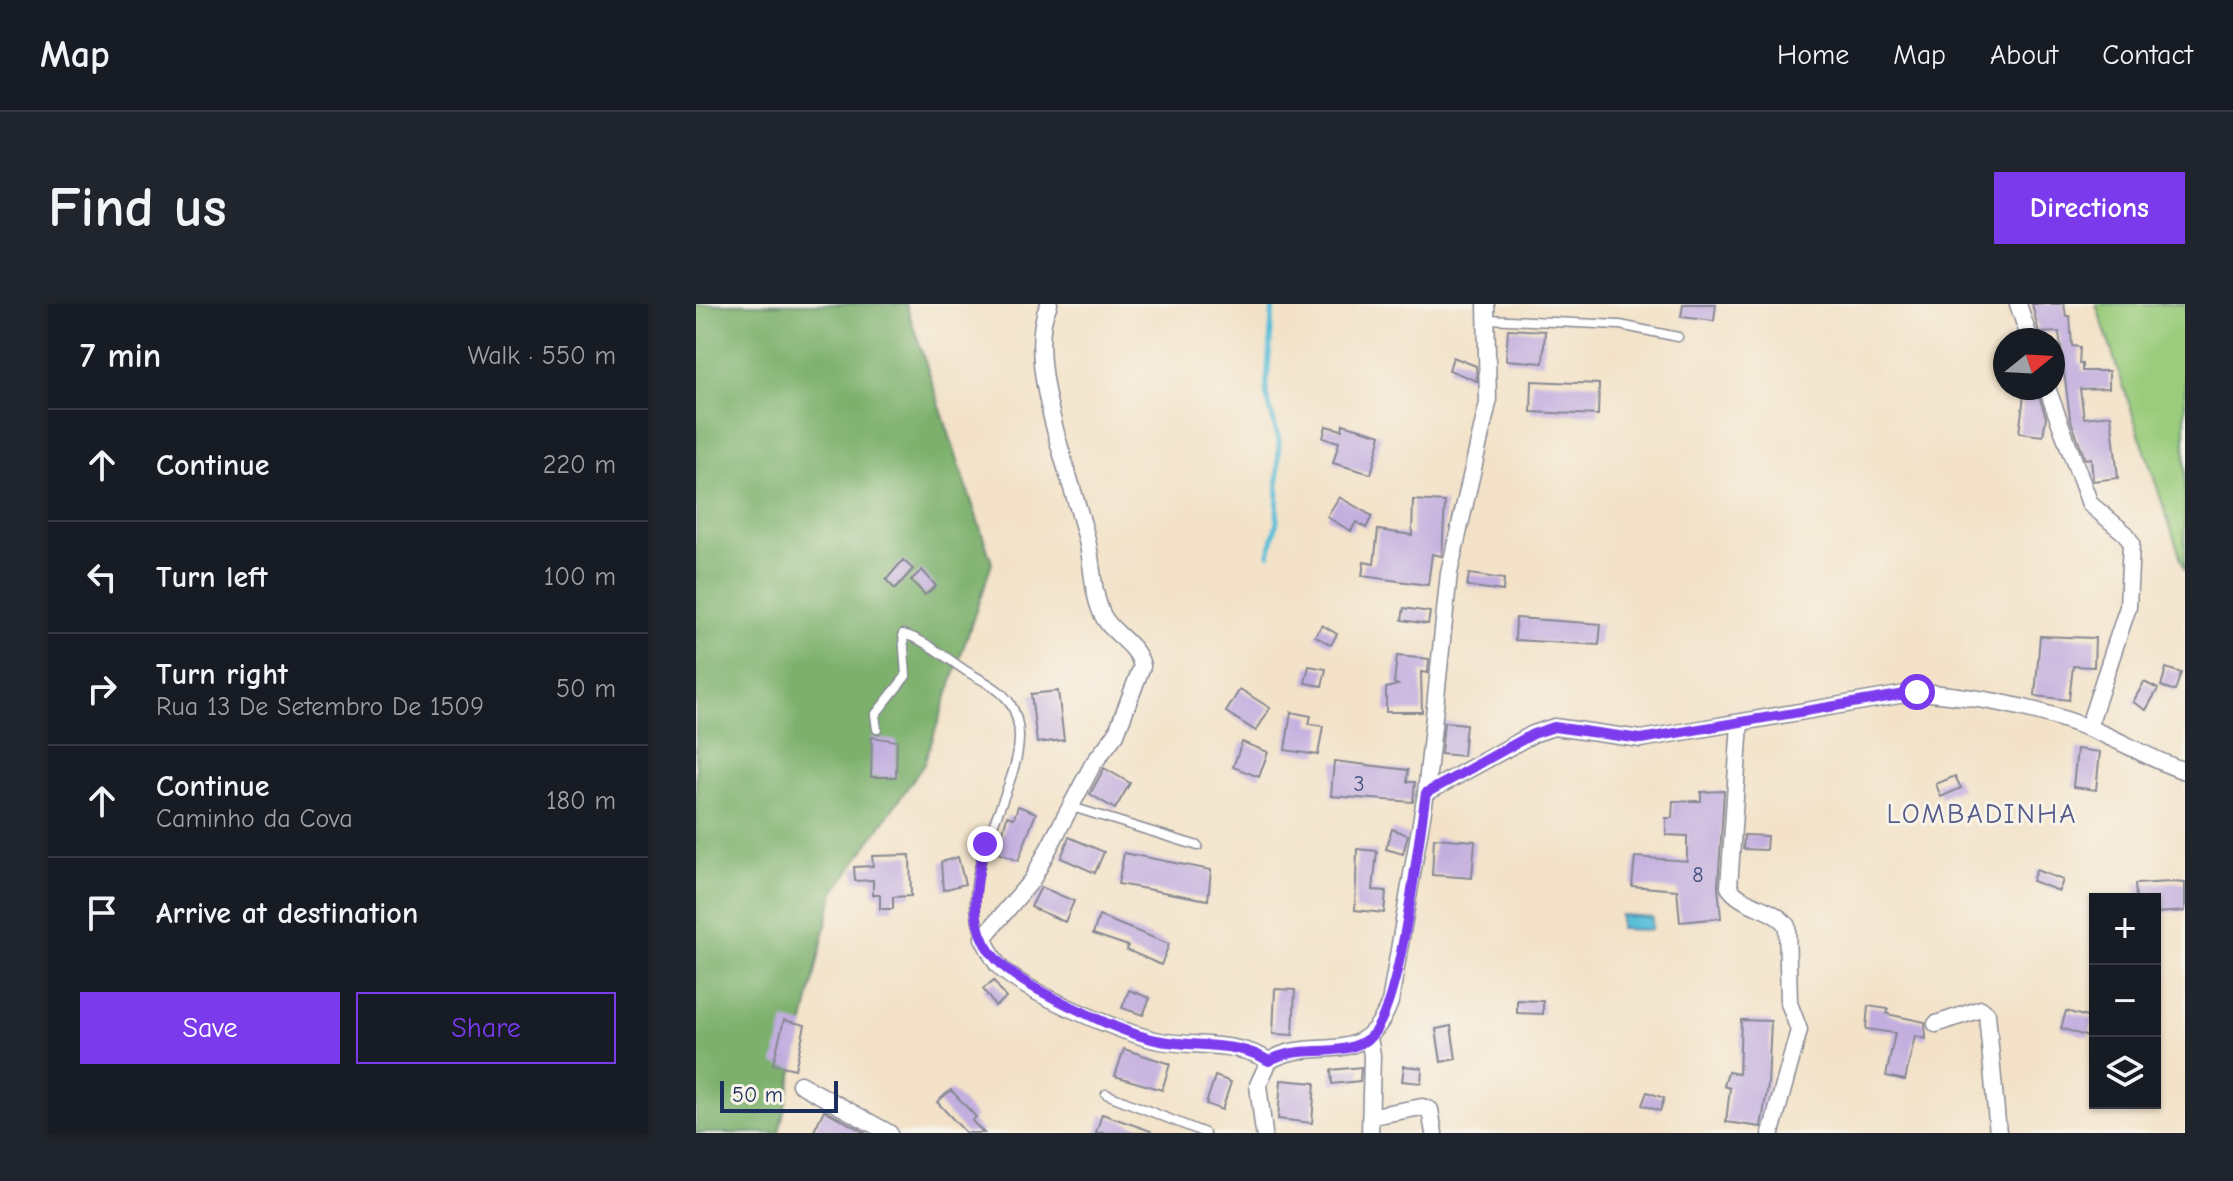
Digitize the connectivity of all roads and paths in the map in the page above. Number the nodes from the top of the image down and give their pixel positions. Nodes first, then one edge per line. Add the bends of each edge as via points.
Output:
1 (1049, 304) edge
2 (2018, 304) edge
3 (1487, 312) edge
4 (2026, 328) edge
5 (1678, 337) dead end
6 (2051, 400) edge
7 (1740, 723) junction
8 (2088, 728) junction
9 (877, 729) dead end
10 (2185, 771) edge
11 (1426, 793) junction
12 (1072, 807) junction
13 (1198, 846) dead end
14 (983, 938) junction
15 (1936, 1024) dead end
16 (1369, 1038) junction
17 (1269, 1061) junction
18 (800, 1084) dead end
19 (1106, 1094) dead end
20 (1373, 1116) junction
21 (889, 1133) edge
22 (1205, 1133) edge
23 (1264, 1133) edge
24 (1370, 1133) edge
25 (1434, 1133) edge
26 (1771, 1133) edge
27 (1998, 1133) edge

1 - 12 street via 1041,332 1042,362 1087,538 1098,604 1142,666 1116,734 1093,764
2 - 4 street
3 - 5 lane via 1620,325
3 - 11 street via 1488,403 1449,573
6 - 8 street via 2090,504 2131,543 2128,607
7 - 8 street via 1917,692 1956,694
7 - 11 street via 1641,739 1554,727
7 - 26 street via 1729,887 1787,926 1789,1003 1799,1030
8 - 10 street
9 - 14 lane via 875,715 906,676 903,634 918,638 990,684 1011,704 1019,742 1016,766 974,887 974,918
11 - 16 street via 1390,1002
12 - 13 lane
12 - 14 street via 1032,880
14 - 17 street via 999,966 1019,982 1115,1028 1158,1040 1246,1050
15 - 27 street via 1973,1010 1987,1014
16 - 17 street
16 - 20 street
17 - 23 street via 1258,1085
18 - 21 street
19 - 22 lane
20 - 24 street
20 - 25 street via 1422,1107 1430,1110

